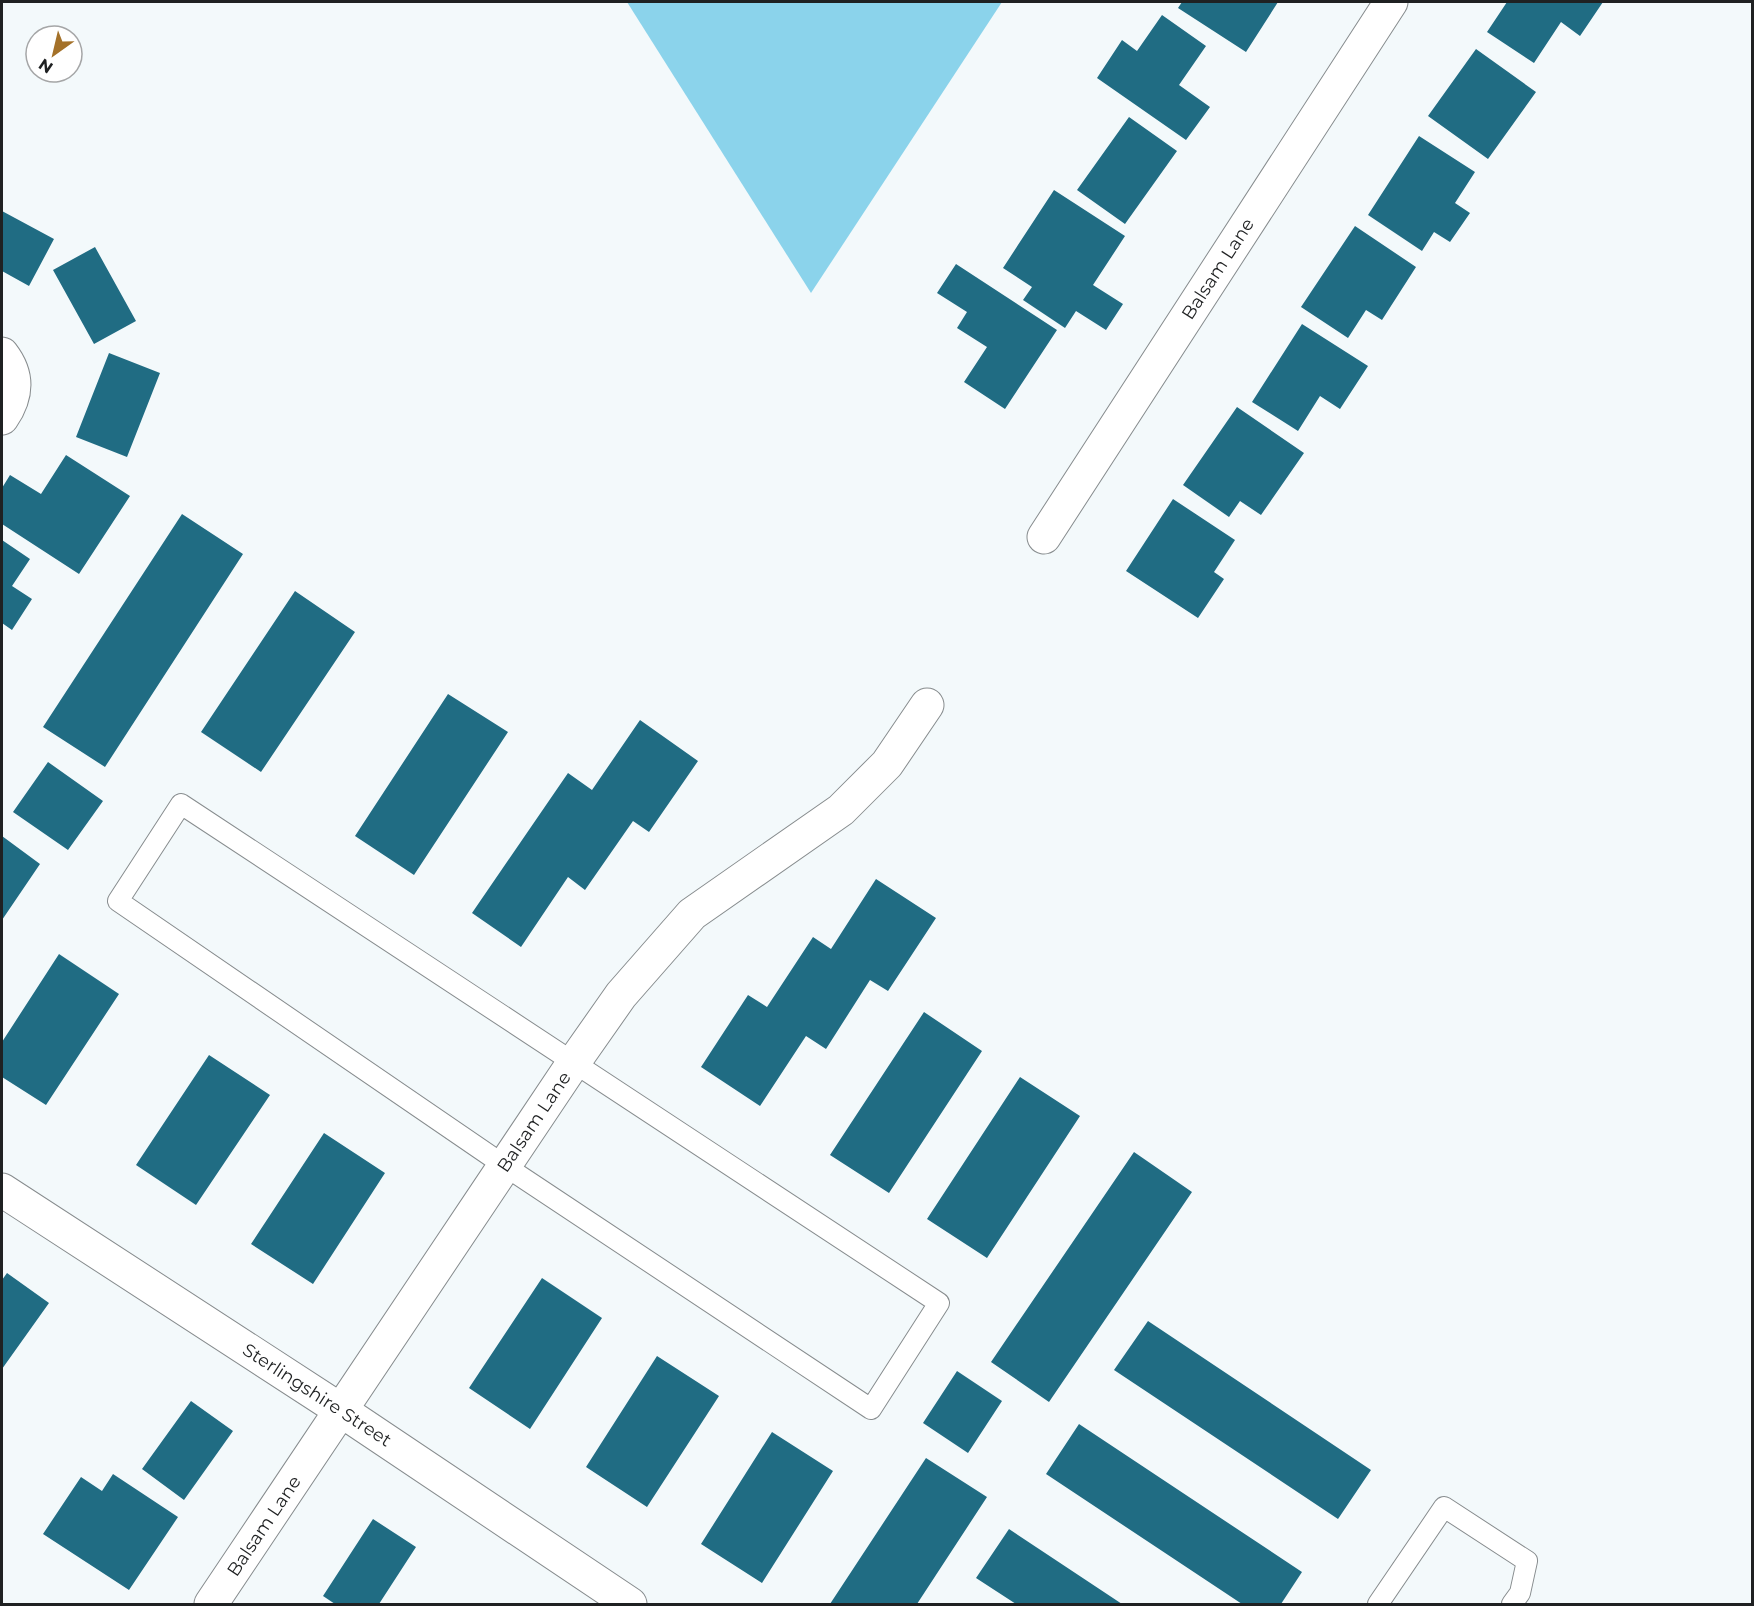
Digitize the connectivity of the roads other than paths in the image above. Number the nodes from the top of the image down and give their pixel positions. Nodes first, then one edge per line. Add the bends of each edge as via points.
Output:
1 (1391, 2) edge
2 (2, 354) edge
3 (2, 418) edge
4 (1044, 537) dead end
5 (927, 705) dead end
6 (574, 1062) junction
7 (505, 1166) junction
8 (2, 1190) edge
9 (342, 1411) junction
10 (211, 1605) edge
11 (630, 1605) edge
12 (1378, 1605) edge
13 (1512, 1605) edge

1 - 4 street, Balsam Lane
2 - 3 street via 11,368 14,385 10,405
5 - 6 street, Balsam Lane via 887,764 841,810 692,914 621,995
6 - 7 street, Balsam Lane
6 - 7 lane via 939,1303 871,1409
6 - 7 lane via 181,804 118,901
7 - 9 street, Balsam Lane
8 - 9 street, Sterlingshire Street
9 - 10 street, Balsam Lane
9 - 11 street, Sterlingshire Street
12 - 13 lane via 1444,1507 1527,1561 1520,1593

